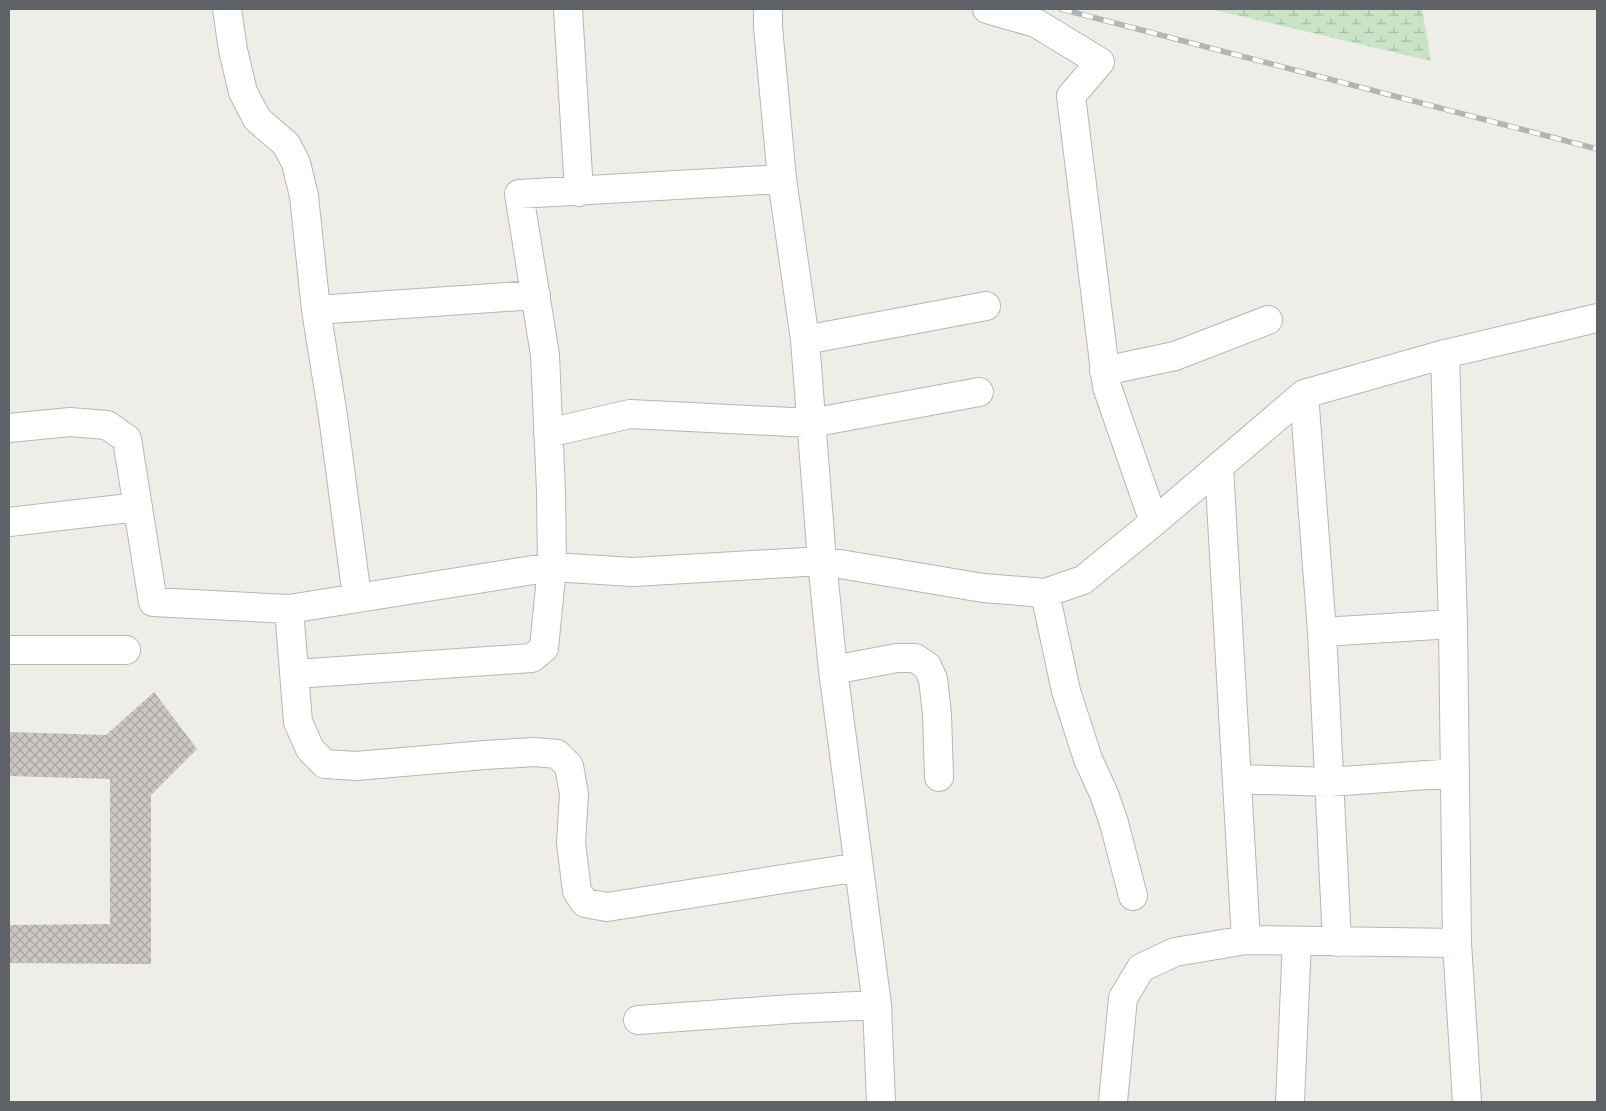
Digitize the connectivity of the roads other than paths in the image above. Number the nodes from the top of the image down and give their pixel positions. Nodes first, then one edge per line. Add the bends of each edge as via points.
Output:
1 (227, 9) edge
2 (568, 9) edge
3 (768, 9) edge
4 (987, 9) edge
5 (782, 179) junction
6 (579, 192) junction
7 (536, 295) junction
8 (986, 306) dead end
9 (316, 310) junction
10 (1597, 318) edge
11 (1268, 320) dead end
12 (805, 340) junction
13 (1445, 354) junction
14 (1104, 371) junction
15 (979, 392) dead end
16 (1304, 394) junction
17 (811, 423) junction
18 (9, 428) edge
19 (548, 434) junction
20 (1219, 467) junction
21 (138, 507) junction
22 (9, 522) edge
23 (1154, 522) junction
24 (822, 561) junction
25 (552, 567) junction
26 (1045, 593) junction
27 (357, 597) junction
28 (288, 609) junction
29 (1453, 624) junction
30 (1322, 632) junction
31 (9, 650) edge
32 (126, 650) dead end
33 (833, 670) junction
34 (294, 674) junction
35 (1455, 773) junction
36 (939, 777) dead end
37 (1238, 779) junction
38 (1329, 782) junction
39 (859, 867) junction
40 (1133, 896) dead end
41 (1246, 940) junction
42 (1297, 940) junction
43 (1337, 942) junction
44 (1457, 943) junction
45 (876, 1005) junction
46 (638, 1020) dead end
47 (881, 1102) edge
48 (1112, 1102) edge
49 (1290, 1102) edge
50 (1467, 1102) edge

1 - 9 street via 243,92 257,119 286,144 296,163 304,196
2 - 6 street
3 - 5 street
4 - 14 street via 1036,23 1100,62 1071,96
5 - 6 street
5 - 12 street
6 - 7 street via 519,194
7 - 9 street
7 - 19 street via 545,355
8 - 12 street
9 - 27 street
10 - 13 street
11 - 14 street via 1175,356
12 - 17 street
13 - 16 street
13 - 29 street
14 - 23 street
15 - 17 street
16 - 20 street
16 - 30 street
17 - 19 street via 630,414
17 - 24 street
18 - 21 street via 70,422 107,425 127,439
19 - 25 street
20 - 23 street
20 - 37 street
21 - 22 street
21 - 28 street via 153,602
23 - 26 street via 1083,580
24 - 25 street via 633,572
24 - 26 street via 984,588
24 - 33 street
25 - 27 street
25 - 34 street via 544,648 532,658
26 - 40 street via 1066,691 1088,759 1114,823
27 - 28 street
28 - 34 street
29 - 30 street
29 - 35 street
30 - 38 street
31 - 32 street
33 - 36 street via 897,658 915,658 927,666 933,678 937,714
33 - 39 street
34 - 39 street via 298,722 310,749 325,764 356,766 534,752 556,754 569,766 574,794 571,843 577,891 585,904 607,907
35 - 38 street
35 - 44 street
37 - 38 street
37 - 41 street
38 - 43 street
39 - 45 street
41 - 42 street
41 - 48 street via 1175,952 1141,968 1123,998
42 - 43 street
42 - 49 street
43 - 44 street
44 - 50 street
45 - 46 street
45 - 47 street

